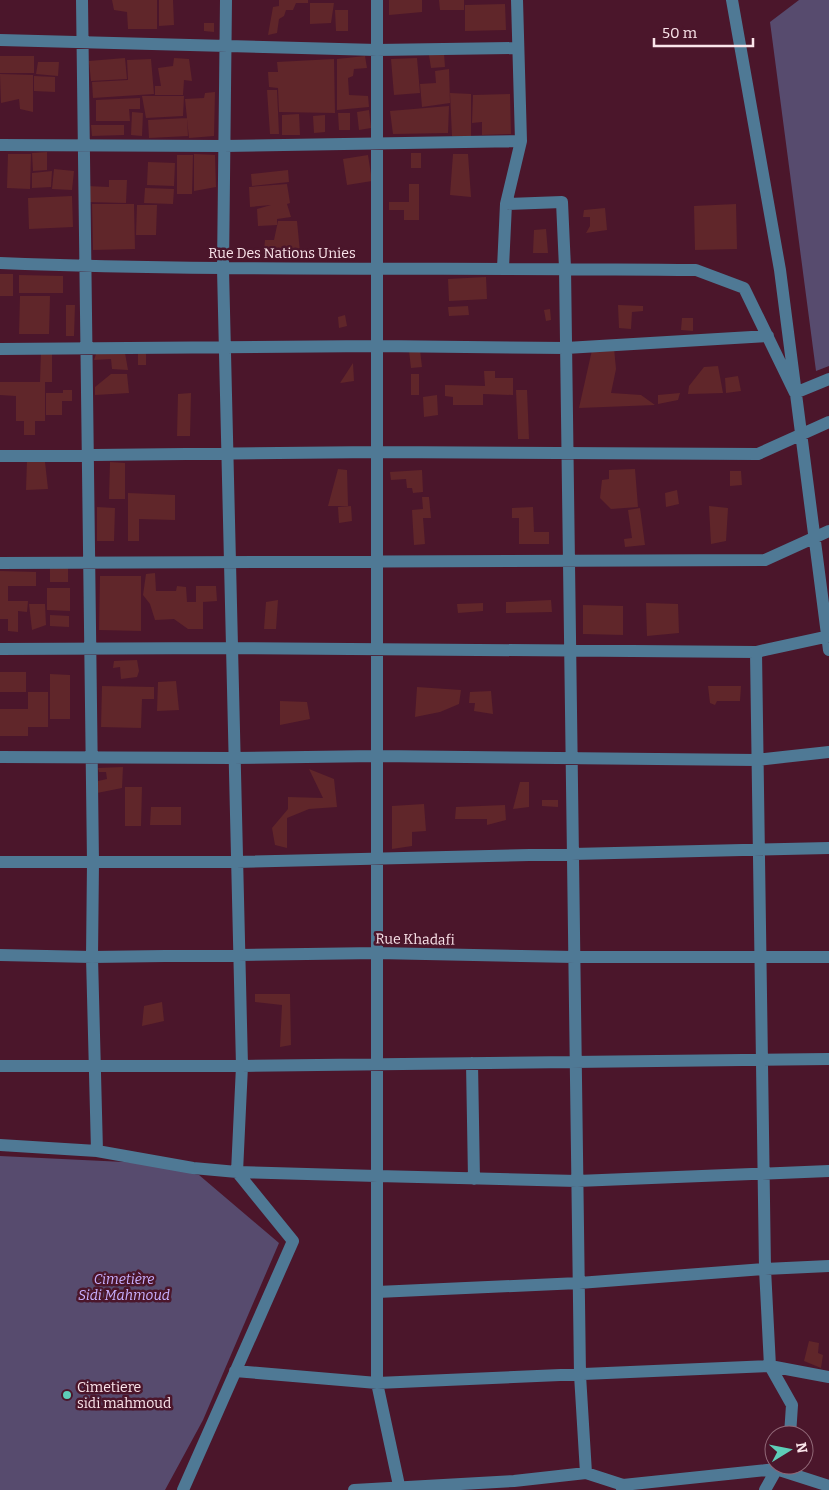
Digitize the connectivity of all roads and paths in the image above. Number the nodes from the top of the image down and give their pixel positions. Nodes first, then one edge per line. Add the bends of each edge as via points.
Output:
1 (82, 0) edge
2 (226, 0) edge
3 (377, 0) edge
4 (517, 0) edge
5 (732, 0) edge
6 (0, 40) edge
7 (82, 42) junction
8 (225, 44) junction
9 (517, 48) junction
10 (377, 50) junction
11 (521, 141) junction
12 (377, 144) junction
13 (0, 145) edge
14 (83, 145) junction
15 (224, 146) junction
16 (506, 204) junction
17 (0, 263) edge
18 (85, 266) junction
19 (377, 268) junction
20 (503, 268) junction
21 (565, 268) junction
22 (222, 270) junction
23 (768, 336) junction
24 (377, 346) junction
25 (566, 348) junction
26 (0, 349) edge
27 (86, 349) junction
28 (224, 349) junction
29 (829, 379) edge
30 (795, 393) junction
31 (829, 422) edge
32 (800, 434) junction
33 (377, 452) junction
34 (226, 453) junction
35 (88, 454) junction
36 (568, 454) junction
37 (0, 456) edge
38 (829, 531) edge
39 (814, 537) junction
40 (377, 560) junction
41 (569, 560) junction
42 (0, 563) edge
43 (89, 563) junction
44 (229, 563) junction
45 (828, 636) edge
46 (231, 648) junction
47 (0, 649) edge
48 (90, 649) junction
49 (377, 650) junction
50 (570, 650) junction
51 (829, 650) edge
52 (756, 652) junction
53 (829, 752) edge
54 (377, 756) junction
55 (0, 757) edge
56 (92, 758) junction
57 (233, 758) junction
58 (571, 758) junction
59 (756, 760) junction
60 (829, 848) edge
61 (759, 849) junction
62 (573, 853) junction
63 (377, 858) junction
64 (0, 862) edge
65 (93, 862) junction
66 (236, 862) junction
67 (377, 953) junction
68 (0, 955) edge
69 (238, 955) junction
70 (760, 955) junction
71 (574, 956) junction
72 (92, 957) junction
73 (829, 957) edge
74 (829, 1059) edge
75 (762, 1060) junction
76 (576, 1062) junction
77 (472, 1063) junction
78 (377, 1064) junction
79 (0, 1066) edge
80 (96, 1066) junction
81 (242, 1066) junction
82 (0, 1145) edge
83 (97, 1151) junction
84 (829, 1171) edge
85 (236, 1172) junction
86 (763, 1175) junction
87 (377, 1176) junction
88 (474, 1179) junction
89 (577, 1180) junction
90 (829, 1266) edge
91 (765, 1269) junction
92 (579, 1283) junction
93 (377, 1292) junction
94 (770, 1366) junction
95 (235, 1371) junction
96 (580, 1375) junction
97 (829, 1378) edge
98 (377, 1383) junction
99 (791, 1425) edge
100 (764, 1469) edge
101 (586, 1474) junction
102 (773, 1475) edge
103 (799, 1475) edge
104 (513, 1486) edge
105 (829, 1486) edge
106 (623, 1488) edge
107 (400, 1489) edge
108 (183, 1490) edge
109 (354, 1490) edge
110 (765, 1490) edge

1 - 7 street
2 - 8 street
3 - 10 street
4 - 9 street
5 - 30 street via 780,270
6 - 7 street
7 - 8 street
7 - 14 street
8 - 10 street
8 - 15 street
9 - 10 street
9 - 11 street
10 - 12 street
11 - 12 street
11 - 16 street
12 - 15 street
12 - 19 street
13 - 14 street
14 - 15 street
14 - 18 street
15 - 22 street
16 - 20 street
16 - 21 street via 562,202
17 - 18 street, Rue Des Nations Unies
18 - 22 street, Rue Des Nations Unies
18 - 27 street
19 - 20 street, Rue Des Nations Unies
19 - 22 street, Rue Des Nations Unies
19 - 24 street
20 - 21 street, Rue Des Nations Unies
21 - 23 street, Rue Des Nations Unies via 696,270 744,288
21 - 25 street
22 - 28 street
23 - 25 street
23 - 30 street, Rue Des Nations Unies
24 - 25 street
24 - 28 street
24 - 33 street
25 - 36 street
26 - 27 street
27 - 28 street
27 - 35 street
28 - 34 street
29 - 30 street
30 - 32 street
31 - 32 street
32 - 36 street via 758,454
32 - 39 street
33 - 34 street
33 - 36 street
33 - 40 street
34 - 35 street
34 - 44 street
35 - 37 street
35 - 43 street
36 - 41 street
38 - 39 street
39 - 41 street via 765,560
39 - 45 street
40 - 41 street
40 - 44 street
40 - 49 street
41 - 50 street
42 - 43 street
43 - 44 street
43 - 48 street
44 - 46 street
45 - 51 street
45 - 52 street
46 - 48 street
46 - 49 street
46 - 57 street
47 - 48 street
48 - 56 street
49 - 50 street
49 - 54 street
50 - 52 street
50 - 58 street
52 - 59 street
53 - 59 street
54 - 57 street
54 - 58 street
54 - 63 street
55 - 56 street
56 - 57 street
56 - 65 street
57 - 66 street
58 - 59 street
58 - 62 street
59 - 61 street
60 - 61 street
61 - 62 street
61 - 70 street
62 - 63 street
62 - 71 street
63 - 66 street
63 - 67 street
64 - 65 street
65 - 66 street
65 - 72 street
66 - 69 street
67 - 69 street, Rue Khadafi
67 - 71 street, Rue Khadafi
67 - 78 street
68 - 72 street, Rue Khadafi
69 - 72 street, Rue Khadafi
69 - 81 street
70 - 71 street, Rue Khadafi
70 - 73 street, Rue Khadafi
70 - 75 street
71 - 76 street
72 - 80 street
74 - 75 street
75 - 76 street
75 - 86 street
76 - 77 street
76 - 89 street
77 - 78 street
77 - 88 street
78 - 81 street
78 - 87 street
79 - 80 street
80 - 81 street
80 - 83 street
81 - 85 street
82 - 83 street
83 - 85 street
84 - 86 street
85 - 87 street
85 - 95 street via 293,1242
86 - 89 street
86 - 91 street
87 - 88 street
87 - 93 street
88 - 89 street
89 - 92 street
90 - 91 street
91 - 92 street
91 - 94 street
92 - 93 street
92 - 96 street
93 - 98 street
94 - 96 street
94 - 97 street
94 - 99 street via 792,1405
95 - 98 street
95 - 108 street
96 - 98 street
96 - 101 street
98 - 107 street
100 - 106 street
101 - 104 street
101 - 106 street
102 - 110 street
103 - 105 street
104 - 107 street
107 - 109 street

